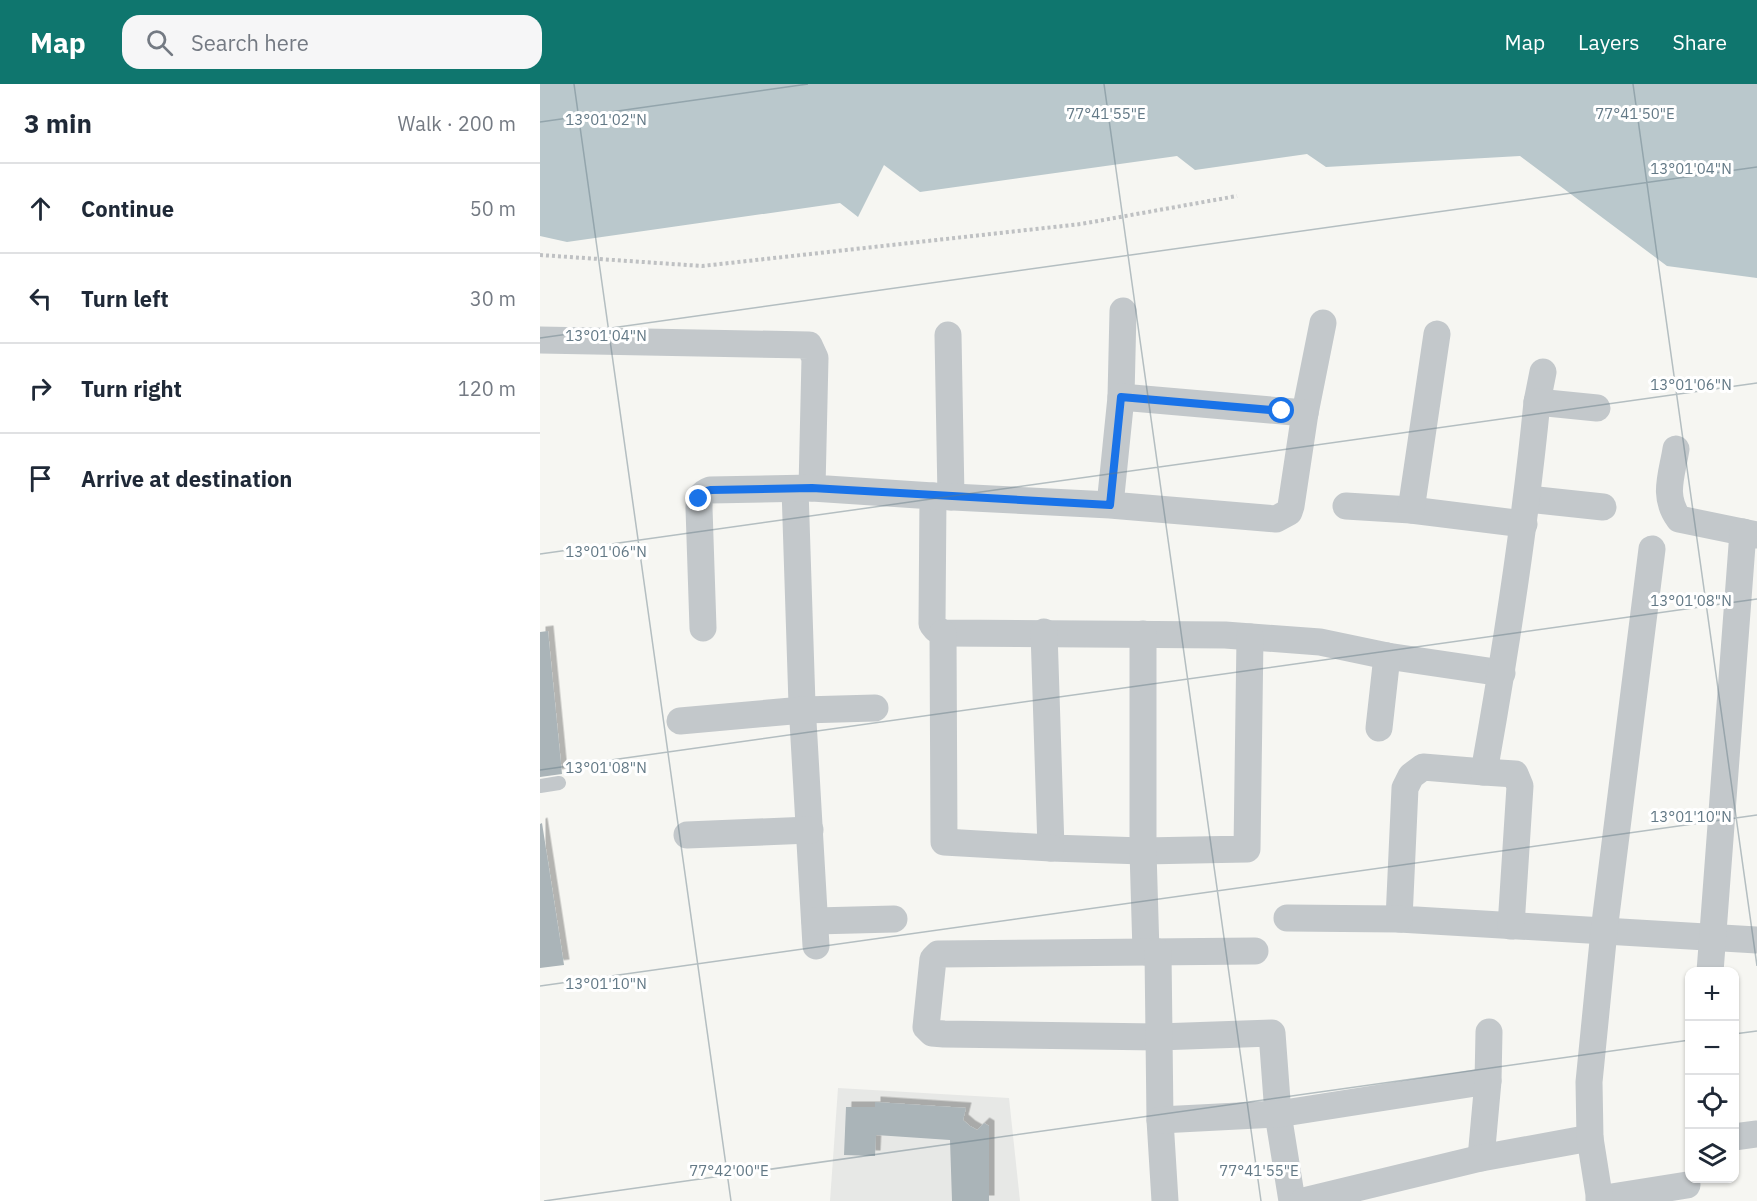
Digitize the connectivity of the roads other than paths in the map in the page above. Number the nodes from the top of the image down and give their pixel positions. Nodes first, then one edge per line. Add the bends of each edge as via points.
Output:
1 (1123, 311) dead end
2 (1323, 323) dead end
3 (948, 334) dead end
4 (1437, 334) dead end
5 (540, 340) edge
6 (1543, 372) dead end
7 (1121, 397) junction
8 (1537, 402) junction
9 (1598, 408) dead end
10 (1305, 413) junction
11 (1676, 449) dead end
12 (804, 488) junction
13 (942, 496) junction
14 (1110, 505) junction
15 (1346, 506) dead end
16 (1603, 507) dead end
17 (1411, 510) junction
18 (1526, 511) junction
19 (1750, 533) edge
20 (1652, 549) dead end
21 (703, 628) dead end
22 (1044, 632) junction
23 (943, 633) junction
24 (1143, 634) junction
25 (1250, 637) junction
26 (1387, 656) junction
27 (1502, 673) junction
28 (875, 708) dead end
29 (803, 710) junction
30 (680, 721) dead end
31 (1379, 728) dead end
32 (1484, 772) junction
33 (559, 783) dead end
34 (540, 786) edge
35 (810, 830) junction
36 (687, 835) dead end
37 (1051, 848) junction
38 (1143, 851) junction
39 (1287, 918) dead end
40 (894, 919) dead end
41 (1400, 919) junction
42 (1511, 926) junction
43 (1604, 931) junction
44 (1711, 938) junction
45 (1757, 940) edge
46 (1255, 951) dead end
47 (1152, 952) junction
48 (1710, 967) edge
49 (1489, 1032) dead end
50 (1158, 1037) junction
51 (1488, 1081) junction
52 (1278, 1114) junction
53 (1160, 1120) junction
54 (1757, 1134) edge
55 (1739, 1136) edge
56 (1590, 1138) junction
57 (1481, 1158) junction
58 (1686, 1185) dead end
59 (1600, 1200) edge
60 (1165, 1201) edge
61 (1292, 1201) edge
62 (1303, 1201) edge

1 - 7 street
2 - 10 street
3 - 13 street
4 - 17 street
5 - 12 street via 809,345 815,358
6 - 8 street
7 - 10 street
7 - 14 street
8 - 9 street
8 - 18 street
10 - 14 street via 1293,500 1288,512 1276,519
11 - 19 street via 1668,495 1679,519
12 - 13 street
12 - 21 street via 703,492 699,499
12 - 29 street
13 - 14 street
13 - 23 street via 932,624
15 - 17 street
16 - 18 street
17 - 18 street
18 - 27 street
19 - 44 street
20 - 43 street
22 - 23 street
22 - 24 street
22 - 37 street
23 - 37 street via 944,842
24 - 25 street
24 - 38 street
25 - 26 street via 1320,642
25 - 38 street via 1247,849
26 - 27 street
26 - 31 street
27 - 32 street
28 - 29 street
29 - 30 street
29 - 35 street
32 - 41 street via 1423,767 1411,776 1405,788
32 - 42 street via 1515,774 1520,786
33 - 34 lane
35 - 36 street
35 - 40 street via 815,934
37 - 38 street
38 - 47 street
39 - 41 street
41 - 42 street
42 - 43 street
43 - 44 street
43 - 56 street via 1589,1082
44 - 45 street
44 - 48 street
46 - 47 street
47 - 50 street
47 - 50 street via 938,954 933,959 926,1027 932,1033 944,1034
49 - 51 street
50 - 52 street via 1272,1033
50 - 53 street
51 - 52 street
51 - 57 street
52 - 53 street
52 - 61 street
53 - 60 street
54 - 55 street
56 - 57 street
56 - 59 street
57 - 62 street
58 - 59 street

